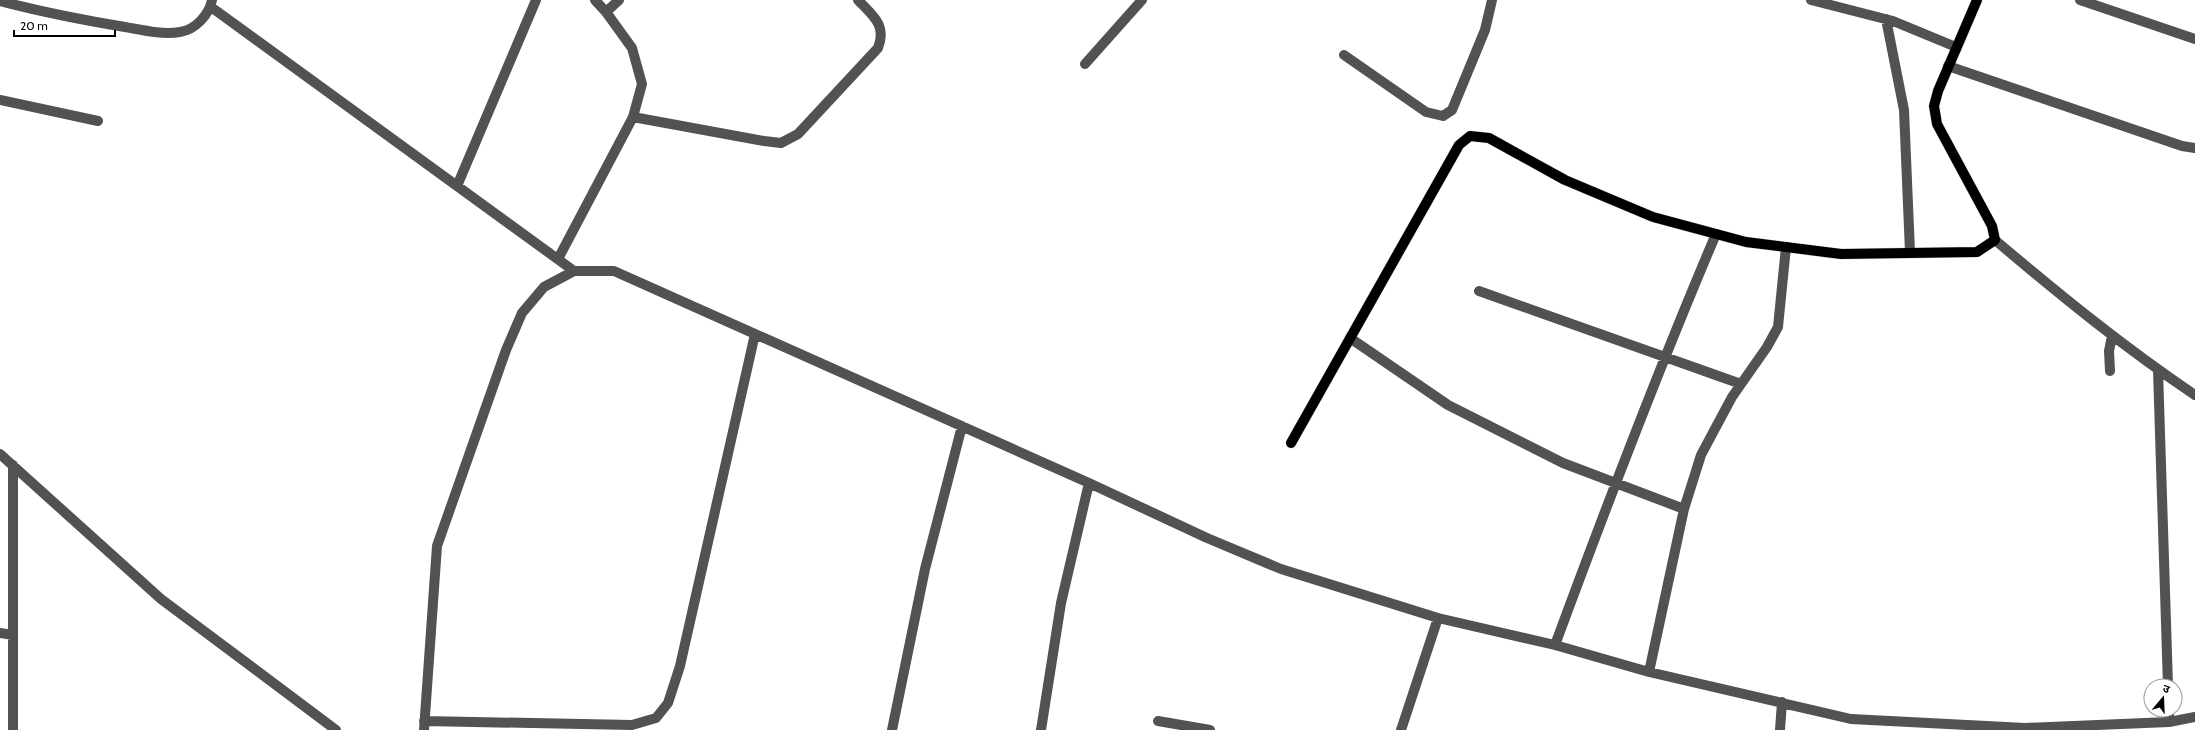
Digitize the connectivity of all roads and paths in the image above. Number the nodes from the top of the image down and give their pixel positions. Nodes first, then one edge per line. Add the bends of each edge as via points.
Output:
1 (536, 0) edge
2 (595, 0) edge
3 (619, 0) edge
4 (858, 0) edge
5 (1142, 0) edge
6 (1492, 0) edge
7 (1811, 0) edge
8 (1977, 0) edge
9 (2080, 0) edge
10 (0, 1) edge
11 (212, 4) edge
12 (606, 12) junction
13 (1886, 19) junction
14 (2195, 40) edge
15 (1956, 47) junction
16 (1344, 55) dead end
17 (1085, 64) dead end
18 (1948, 66) junction
19 (0, 100) edge
20 (633, 117) junction
21 (98, 121) dead end
22 (2195, 148) edge
23 (457, 186) junction
24 (1716, 234) junction
25 (1995, 240) junction
26 (1786, 247) junction
27 (1910, 252) junction
28 (558, 259) junction
29 (574, 271) junction
30 (1479, 291) dead end
31 (755, 334) junction
32 (2112, 336) junction
33 (1350, 338) junction
34 (1664, 357) junction
35 (2158, 370) junction
36 (2110, 371) dead end
37 (1741, 384) junction
38 (2195, 395) edge
39 (962, 426) junction
40 (1291, 443) dead end
41 (0, 454) edge
42 (13, 465) junction
43 (1614, 482) junction
44 (1089, 483) junction
45 (1684, 509) junction
46 (1438, 618) junction
47 (0, 633) edge
48 (13, 635) junction
49 (1555, 645) junction
50 (1649, 672) junction
51 (2168, 678) edge
52 (1782, 702) junction
53 (2195, 717) edge
54 (2169, 718) edge
55 (1158, 721) dead end
56 (2169, 722) junction
57 (424, 725) edge
58 (13, 730) edge
59 (336, 730) edge
60 (892, 730) edge
61 (1041, 730) edge
62 (1210, 730) edge
63 (1401, 730) edge
64 (1780, 730) edge

1 - 23 street
2 - 12 street
3 - 12 street
4 - 20 street via 879,23 882,37 878,48 798,134 782,142 764,141
5 - 17 street
6 - 16 street via 1485,30 1452,110 1443,116 1426,112
7 - 13 street
8 - 15 main road
9 - 14 street
10 - 11 street via 55,16 158,32 180,32 199,23
11 - 23 street
12 - 20 street via 632,48 642,84
13 - 15 street
13 - 27 street via 1904,110
15 - 18 main road
18 - 22 street via 2182,146
18 - 25 main road via 1934,106 1937,124 1992,226
19 - 21 street
20 - 28 street
23 - 28 street
24 - 26 main road via 1746,242
24 - 33 main road via 1653,217 1565,180 1489,138 1470,136 1459,145
24 - 34 street
25 - 27 main road via 1977,252
25 - 32 street via 2072,306
26 - 27 main road via 1841,254
26 - 37 street via 1778,327 1768,347
28 - 29 street
29 - 31 street via 614,271
29 - 57 street via 544,287 522,313 506,350 437,546
30 - 34 street
31 - 39 street
31 - 57 street via 680,666 668,703 656,718 632,725
32 - 35 street
32 - 36 street via 2109,351
33 - 40 main road
33 - 43 street via 1448,405 1563,463
34 - 37 street
34 - 43 street
35 - 38 street
35 - 51 street
37 - 45 street via 1701,455
39 - 44 street
39 - 60 street via 925,568
41 - 42 street
42 - 48 street
42 - 59 street via 161,600
43 - 45 street
43 - 49 street
44 - 46 street via 1206,538 1281,569
44 - 61 street via 1061,603
45 - 50 street
46 - 49 street
46 - 63 street
47 - 48 street
48 - 58 street
49 - 50 street
50 - 52 street
52 - 56 street via 1851,718 2025,728
52 - 64 street
53 - 56 street
54 - 56 street
55 - 62 street

